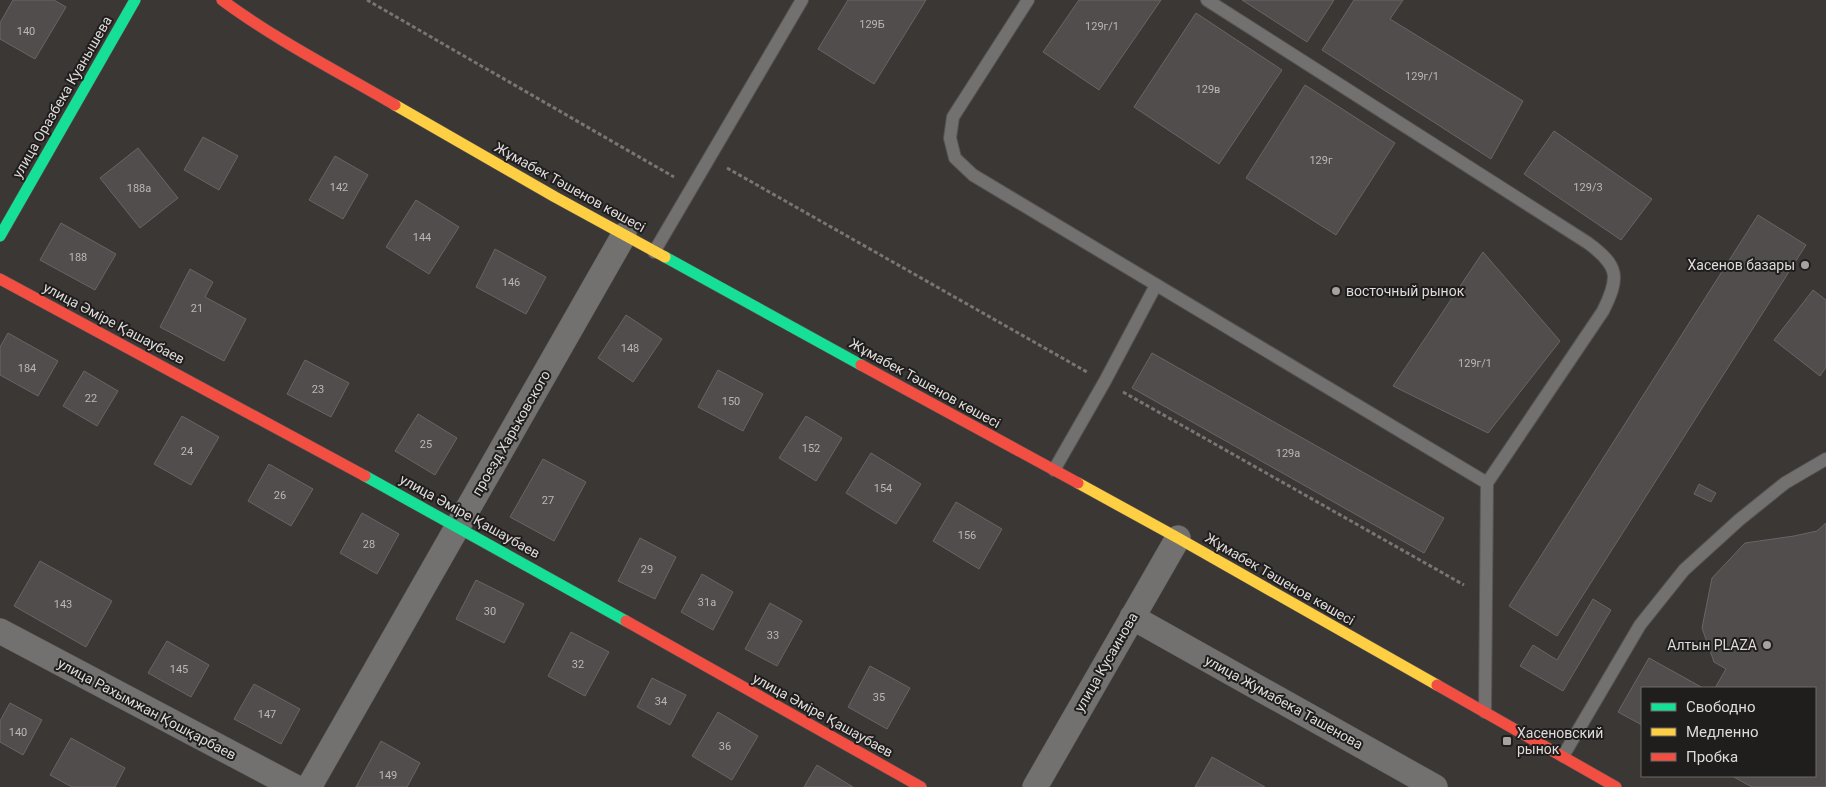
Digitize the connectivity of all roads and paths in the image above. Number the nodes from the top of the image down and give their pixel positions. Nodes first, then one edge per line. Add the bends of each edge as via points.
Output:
1 (135, 0) edge
2 (222, 0) edge
3 (367, 0) edge
4 (802, 0) edge
5 (1028, 0) edge
6 (1207, 0) edge
7 (692, 187) junction
8 (624, 235) junction
9 (0, 236) edge
10 (654, 252) junction
11 (0, 279) edge
12 (1156, 284) junction
13 (1826, 459) edge
14 (1054, 470) junction
15 (1487, 482) junction
16 (458, 526) junction
17 (1178, 538) junction
18 (1132, 617) junction
19 (0, 631) edge
20 (1485, 713) junction
21 (1563, 756) junction
22 (295, 787) edge
23 (309, 787) edge
24 (921, 787) edge
25 (1034, 787) edge
26 (1435, 787) edge
27 (1616, 787) edge

1 - 9 main road, улица Оразбека Куанышева
2 - 8 main road, Жұмабек Тәшенов көшесі via 300,50
3 - 7 path
4 - 7 lane
5 - 12 lane via 953,117 950,138 955,158 973,175
6 - 15 lane via 1588,243 1604,255 1614,269 1613,290 1603,311
7 - 10 lane
8 - 10 main road, Жұмабек Тәшенов көшесі
8 - 16 street, проезд Харьковского
10 - 14 main road, Жұмабек Тәшенов көшесі
11 - 16 main road, улица Әміре Қашаубаев
12 - 14 lane
12 - 15 lane
13 - 21 lane via 1778,489 1684,570 1640,625
14 - 17 main road, Жұмабек Тәшенов көшесі
15 - 20 lane
16 - 23 street, проезд Харьковского
16 - 24 main road, улица Әміре Қашаубаев
17 - 18 street, улица Кусаинова
17 - 20 main road, Жұмабек Тәшенов көшесі
18 - 25 street, улица Кусаинова
18 - 26 street, улица Жумабека Ташенова
19 - 22 street, улица Рахымжан Қошқарбаев
20 - 21 main road, Жұмабек Тәшенов көшесі
21 - 27 main road, Жұмабек Тәшенов көшесі

